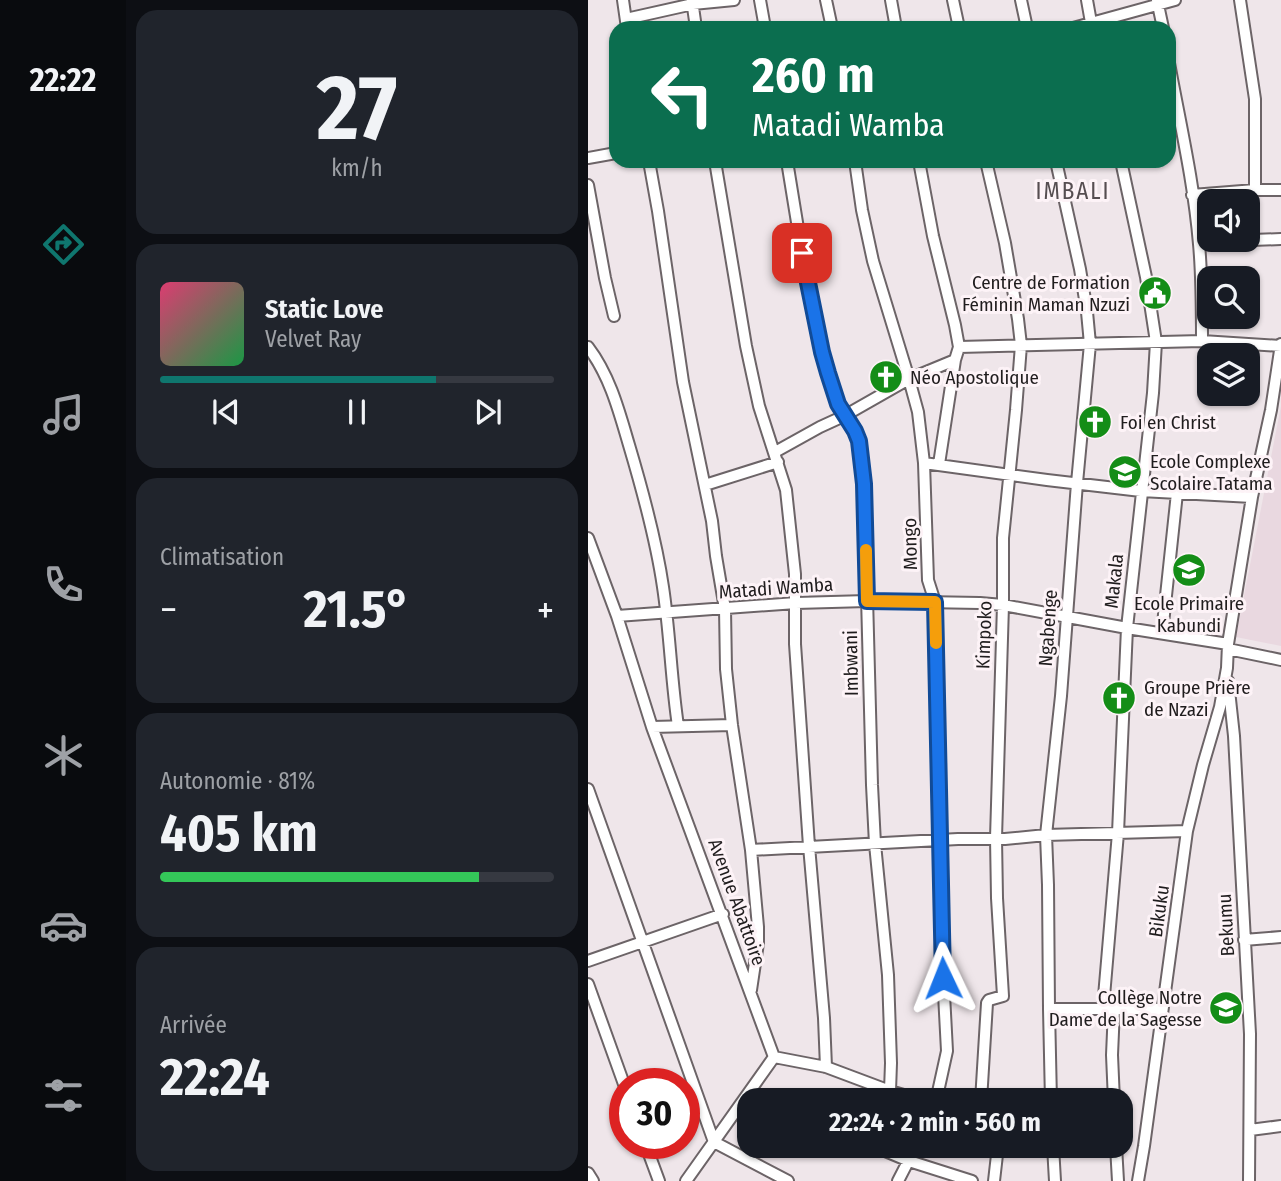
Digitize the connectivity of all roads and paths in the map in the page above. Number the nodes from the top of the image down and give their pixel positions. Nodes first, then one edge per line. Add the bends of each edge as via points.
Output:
1 (623, 0) edge
2 (734, 0) edge
3 (760, 0) edge
4 (827, 0) edge
5 (891, 0) edge
6 (953, 0) edge
7 (1021, 0) edge
8 (1087, 0) edge
9 (1175, 0) edge
10 (1240, 0) edge
11 (693, 2) edge
12 (1157, 2) edge
13 (627, 21) edge
14 (633, 21) edge
15 (695, 21) edge
16 (764, 21) edge
17 (831, 21) edge
18 (895, 21) edge
19 (958, 21) edge
20 (1026, 21) edge
21 (1091, 21) edge
22 (1103, 21) edge
23 (1161, 21) edge
24 (1176, 103) edge
25 (609, 154) edge
26 (588, 158) edge
27 (650, 168) edge
28 (716, 168) edge
29 (788, 168) edge
30 (856, 168) edge
31 (920, 168) edge
32 (988, 168) edge
33 (1058, 168) edge
34 (1123, 168) edge
35 (588, 185) edge
36 (1255, 189) edge
37 (1260, 190) edge
38 (1281, 190) edge
39 (1192, 195) junction
40 (1197, 195) edge
41 (590, 206) edge
42 (1197, 229) edge
43 (1281, 239) edge
44 (1260, 240) edge
45 (1199, 252) edge
46 (614, 316) dead end
47 (1202, 341) junction
48 (1156, 342) junction
49 (1090, 344) junction
50 (1021, 345) junction
51 (1281, 345) edge
52 (959, 347) junction
53 (590, 352) edge
54 (955, 360) junction
55 (909, 379) junction
56 (844, 416) junction
57 (776, 457) junction
58 (925, 463) junction
59 (939, 464) junction
60 (1009, 474) junction
61 (1077, 483) junction
62 (705, 485) junction
63 (1141, 491) junction
64 (1177, 493) junction
65 (1252, 497) junction
66 (588, 538) edge
67 (867, 601) junction
68 (935, 602) junction
69 (796, 603) junction
70 (1003, 605) junction
71 (725, 609) junction
72 (666, 613) junction
73 (617, 616) junction
74 (1066, 617) junction
75 (1126, 628) junction
76 (1163, 633) junction
77 (1228, 646) junction
78 (1281, 660) edge
79 (1227, 668) junction
80 (732, 725) junction
81 (678, 726) junction
82 (652, 727) junction
83 (588, 789) edge
84 (1187, 831) junction
85 (1118, 833) junction
86 (1046, 835) junction
87 (996, 838) junction
88 (940, 841) junction
89 (875, 844) junction
90 (809, 846) junction
91 (751, 850) junction
92 (723, 914) junction
93 (1281, 937) edge
94 (1244, 940) junction
95 (643, 941) junction
96 (588, 961) edge
97 (588, 984) edge
98 (751, 990) junction
99 (1049, 1009) junction
100 (1108, 1009) junction
101 (1162, 1009) junction
102 (774, 1057) junction
103 (826, 1067) junction
104 (618, 1068) edge
105 (752, 1088) edge
106 (882, 1088) edge
107 (890, 1088) edge
108 (939, 1088) edge
109 (982, 1088) edge
110 (1052, 1088) edge
111 (1113, 1088) edge
112 (737, 1110) edge
113 (1281, 1126) edge
114 (1250, 1130) junction
115 (714, 1142) junction
116 (902, 1158) edge
117 (910, 1158) edge
118 (997, 1158) edge
119 (1054, 1158) edge
120 (1117, 1158) edge
121 (651, 1159) edge
122 (909, 1161) junction
123 (588, 1173) edge
124 (959, 1180) edge
125 (593, 1181) edge
126 (659, 1181) edge
127 (686, 1181) edge
128 (789, 1181) edge
129 (898, 1181) edge
130 (972, 1181) edge
131 (994, 1181) edge
132 (1055, 1181) edge
133 (1118, 1181) edge
134 (1138, 1181) edge
135 (1249, 1181) edge

1 - 13 street
2 - 11 street
3 - 16 street
4 - 17 street
5 - 18 street
6 - 19 street
7 - 20 street
8 - 21 street
9 - 12 street
10 - 36 street via 1255,99
11 - 14 street
11 - 15 street
12 - 22 street
12 - 23 street
24 - 39 street
25 - 26 street
27 - 62 street via 683,382
28 - 57 street via 746,346
29 - 56 street, Imbwani via 822,352
30 - 55 street, Mongo via 873,261
31 - 52 street
32 - 50 street, Kimpoko
33 - 49 street, Ngabenge via 1080,270
34 - 48 street, Makala
35 - 41 street
37 - 38 street
39 - 40 street
39 - 42 street
41 - 46 street
43 - 44 street
45 - 47 street
47 - 48 street
47 - 51 street
48 - 49 street
48 - 63 street, Makala
49 - 50 street
49 - 61 street, Ngabenge
50 - 52 street
50 - 60 street, Kimpoko
51 - 65 street, Bikuku
52 - 54 street
53 - 72 street via 616,401 639,479
54 - 55 street
54 - 59 street
55 - 56 street
55 - 58 street, Mongo
56 - 57 street via 820,426
56 - 67 street, Imbwani via 859,441
57 - 62 street
57 - 69 street via 786,490
58 - 59 street
58 - 68 street, Mongo via 929,580
59 - 60 street
60 - 61 street
60 - 70 street, Kimpoko
61 - 63 street
61 - 74 street, Ngabenge
62 - 71 street
63 - 64 street
63 - 75 street, Makala
64 - 65 street
64 - 76 street
65 - 77 street, Bikuku
66 - 73 street, Avenue Abattoire
67 - 68 street, Matadi Wamba
67 - 69 street, Matadi Wamba
67 - 89 street, Imbwani
68 - 70 street, Matadi Wamba
68 - 88 street, Mongo
69 - 71 street, Matadi Wamba
69 - 90 street
70 - 74 street, Matadi Wamba
70 - 87 street, Kimpoko
71 - 72 street, Matadi Wamba
71 - 80 street
72 - 73 street, Matadi Wamba
72 - 81 street
73 - 82 street, Avenue Abattoire
74 - 75 street, Matadi Wamba
74 - 86 street, Ngabenge
75 - 76 street, Matadi Wamba
75 - 85 street, Makala
76 - 77 street, Matadi Wamba
77 - 78 street, Matadi Wamba
77 - 79 street, Bikuku
79 - 84 street, Bikuku
79 - 94 street, Bekumu
80 - 81 street
80 - 91 street
81 - 82 street
82 - 92 street, Avenue Abattoire
83 - 95 street
84 - 85 street
84 - 101 street, Bikuku
85 - 86 street
85 - 100 street, Makala
86 - 87 street
86 - 99 street, Ngabenge
87 - 88 street
87 - 109 street, Kimpoko via 1003,996 987,1003
88 - 89 street
88 - 108 street, Mongo via 947,1051
89 - 90 street
89 - 107 street, Imbwani via 888,975
90 - 91 street
90 - 103 street
91 - 98 street via 758,943
92 - 95 street
92 - 98 street, Avenue Abattoire
93 - 94 street
94 - 114 street, Bekumu
95 - 96 street
95 - 115 street
97 - 104 street
98 - 102 street, Avenue Abattoire
99 - 100 street
99 - 110 street, Ngabenge
100 - 101 street
100 - 111 street, Makala
101 - 134 street, Bikuku
102 - 103 street
102 - 105 street
103 - 106 street
112 - 115 street
113 - 114 street
114 - 135 street, Bekumu
115 - 127 street
115 - 128 street
116 - 122 street
117 - 122 street
118 - 131 street
119 - 132 street
120 - 133 street
121 - 126 street
122 - 124 street
122 - 129 street
123 - 125 street
124 - 130 street

